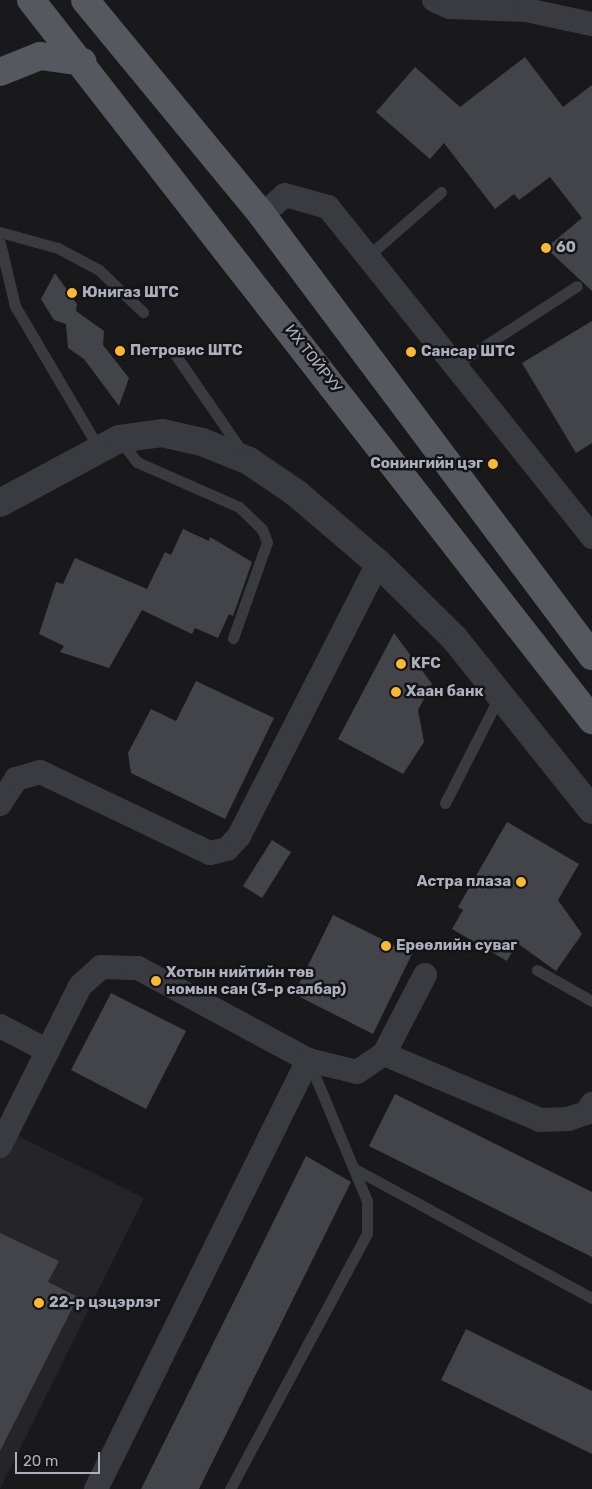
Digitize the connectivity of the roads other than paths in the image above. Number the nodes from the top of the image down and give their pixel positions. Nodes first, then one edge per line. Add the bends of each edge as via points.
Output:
1 (31, 0) edge
2 (434, 0) edge
3 (87, 2) edge
4 (592, 24) edge
5 (83, 62) junction
6 (0, 72) edge
7 (441, 192) dead end
8 (262, 215) junction
9 (0, 232) edge
10 (0, 243) edge
11 (368, 256) junction
12 (577, 286) dead end
13 (144, 312) dead end
14 (172, 350) dead end
15 (455, 365) junction
16 (108, 443) junction
17 (249, 461) junction
18 (0, 504) edge
19 (592, 537) edge
20 (378, 563) junction
21 (233, 638) dead end
22 (592, 656) edge
23 (500, 695) junction
24 (592, 720) edge
25 (445, 803) dead end
26 (0, 804) edge
27 (592, 810) edge
28 (537, 970) dead end
29 (425, 975) dead end
30 (592, 1001) edge
31 (0, 1026) edge
32 (48, 1051) junction
33 (384, 1054) junction
34 (308, 1060) junction
35 (592, 1104) edge
36 (0, 1146) edge
37 (355, 1169) junction
38 (592, 1298) edge
39 (96, 1489) edge
40 (230, 1489) edge

1 - 5 main road, ИХ ТОЙРУУ
2 - 4 street via 450,7 526,10
3 - 8 main road
5 - 6 main road via 40,56
5 - 24 main road, ИХ ТОЙРУУ
7 - 11 lane
8 - 11 street via 285,195 328,207
8 - 22 main road
9 - 13 lane via 58,248 99,270
10 - 16 lane via 15,306
11 - 15 street
12 - 15 lane
14 - 17 lane
15 - 19 street
16 - 17 street via 162,433 202,442
16 - 18 street
16 - 21 lane via 137,462 239,507 262,529 267,542
17 - 20 street via 296,493
20 - 23 street via 455,639
20 - 26 street via 239,836 228,849 210,853 40,772 16,779
23 - 25 lane
23 - 27 street
28 - 30 lane
29 - 33 street
31 - 32 street
32 - 34 street via 89,975 101,967 126,965
32 - 36 street
33 - 34 street via 357,1072
33 - 35 street via 540,1120 568,1119 586,1113
34 - 37 lane
34 - 39 street
37 - 38 lane
37 - 40 lane via 367,1201 367,1233

